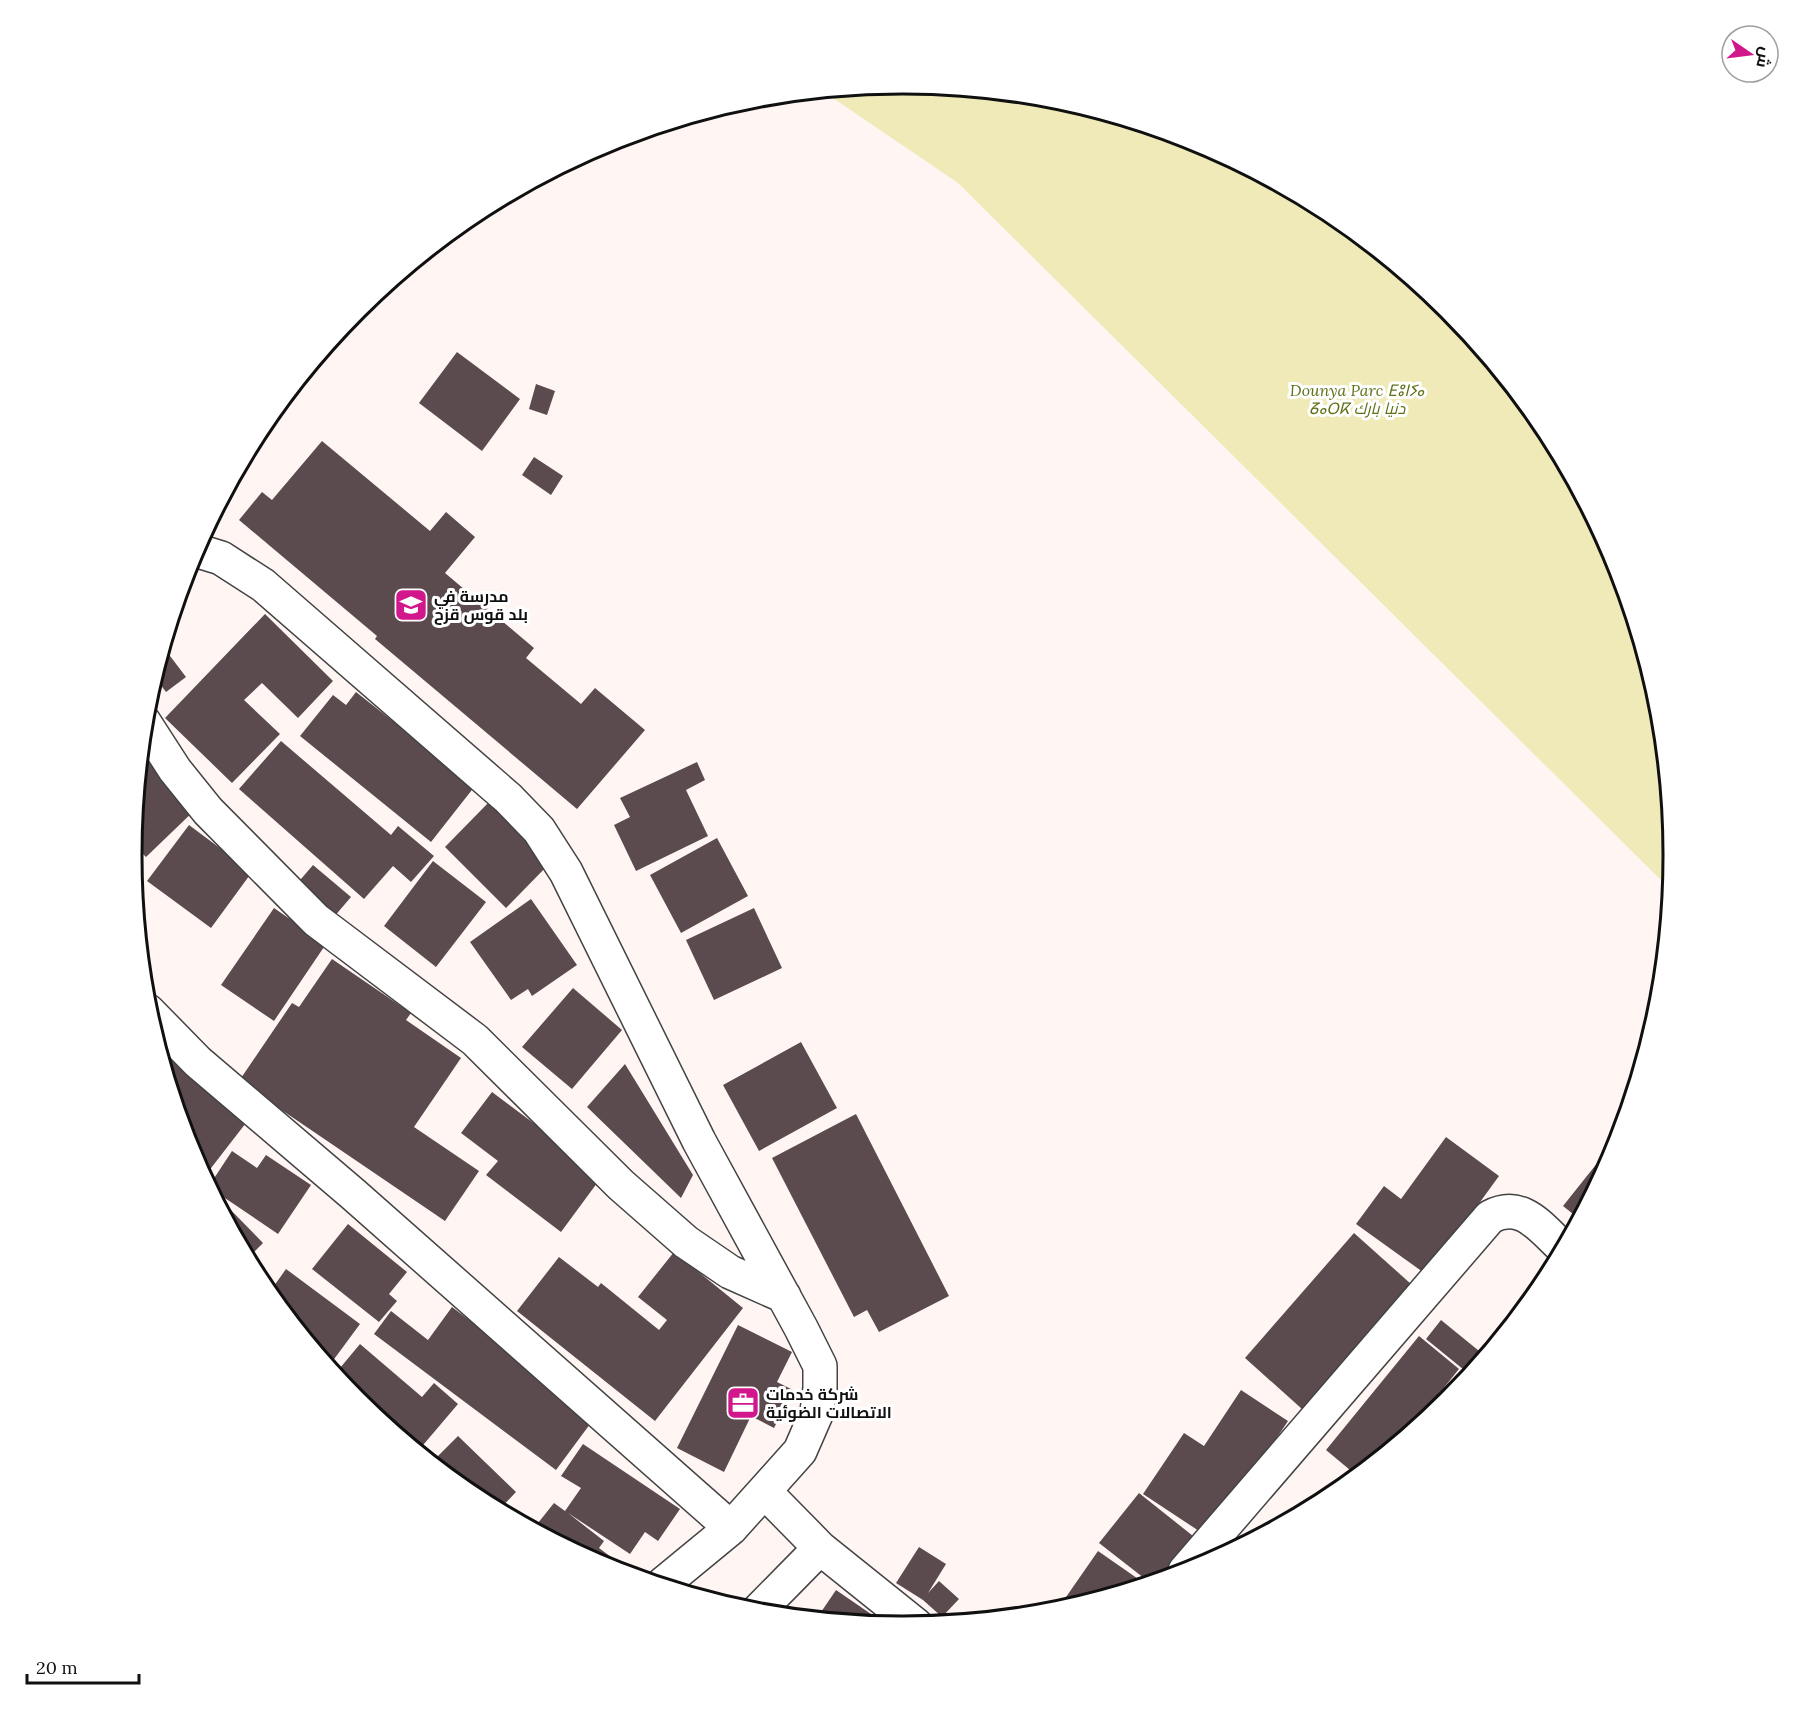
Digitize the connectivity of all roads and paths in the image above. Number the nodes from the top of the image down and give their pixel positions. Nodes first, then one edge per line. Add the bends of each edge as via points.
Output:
1 (204, 553) edge
2 (152, 734) edge
3 (161, 1024) edge
4 (1557, 1242) edge
5 (784, 1296) junction
6 (765, 1492) junction
7 (732, 1528) junction
8 (820, 1548) junction
9 (1203, 1553) edge
10 (670, 1579) edge
11 (766, 1603) edge
12 (906, 1616) edge

1 - 5 street via 221,558 263,585 508,798 539,830 566,872 699,1141
2 - 5 street via 208,811 315,920 475,1040 621,1185 686,1242 730,1272
3 - 7 street via 198,1062
4 - 9 street via 1526,1215 1508,1210 1490,1216
5 - 6 street via 819,1366 820,1389 817,1412 800,1451
6 - 7 street
6 - 8 street
7 - 10 street
8 - 11 street
8 - 12 street

